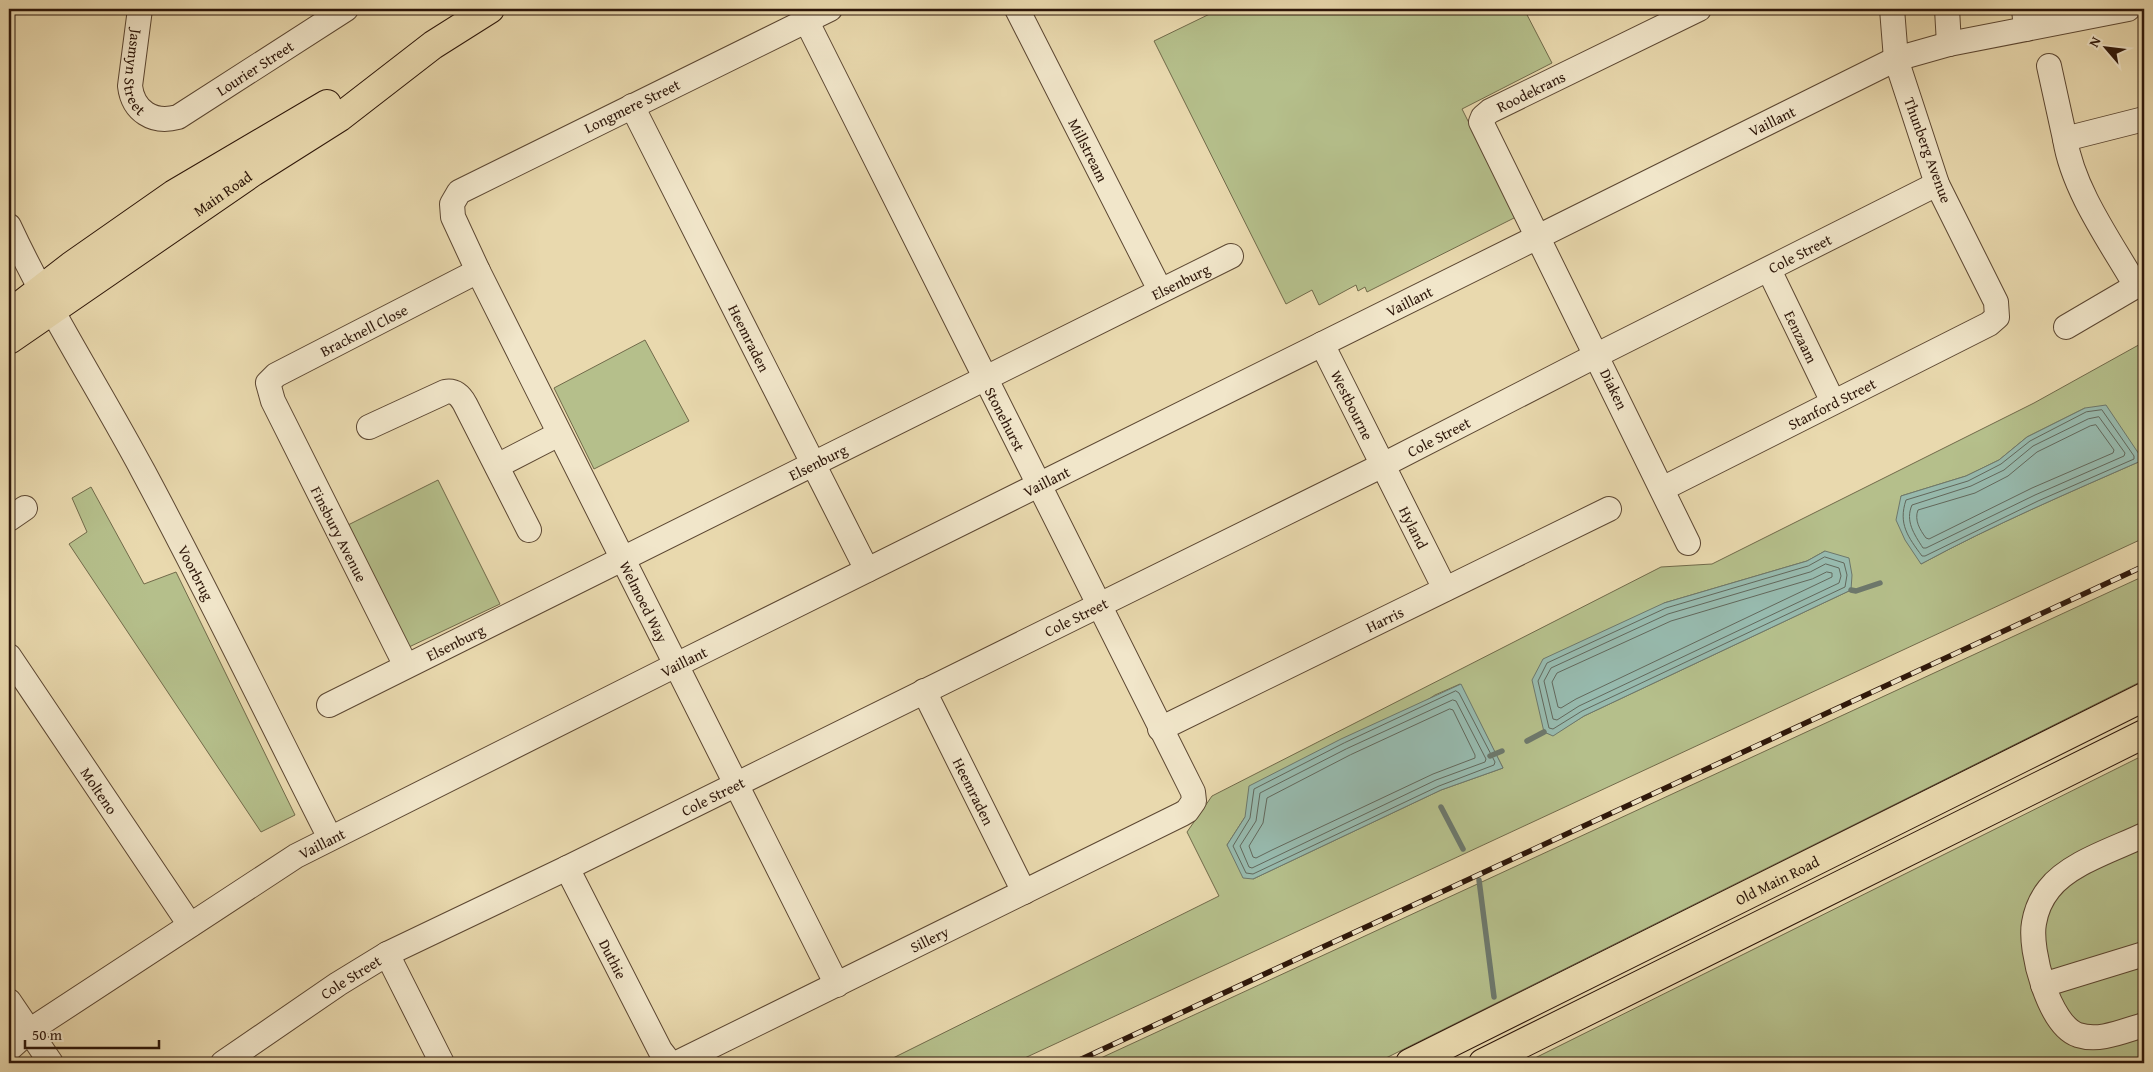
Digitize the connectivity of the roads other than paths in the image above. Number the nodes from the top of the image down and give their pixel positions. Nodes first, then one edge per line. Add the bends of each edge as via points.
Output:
1 (140, 9) edge
2 (346, 9) edge
3 (490, 9) edge
4 (830, 9) edge
5 (1016, 9) edge
6 (1699, 9) edge
7 (1892, 9) edge
8 (1947, 9) edge
9 (2128, 9) edge
10 (806, 20) junction
11 (2023, 23) edge
12 (1954, 43) junction
13 (1896, 59) junction
14 (2049, 66) dead end
15 (632, 106) junction
16 (161, 119) joint
17 (2144, 119) edge
18 (2065, 139) junction
19 (1937, 184) junction
20 (453, 216) joint
21 (9, 226) edge
22 (1538, 236) junction
23 (1230, 256) dead end
24 (1769, 270) junction
25 (478, 271) junction
26 (2140, 283) edge
27 (1160, 290) junction
28 (47, 299) junction
29 (1998, 313) joint
30 (9, 314) edge
31 (2066, 327) dead end
32 (9, 340) edge
33 (1322, 344) junction
34 (1597, 355) junction
35 (985, 378) junction
36 (273, 401) joint
37 (1833, 402) junction
38 (369, 427) dead end
39 (559, 434) junction
40 (813, 464) junction
41 (1383, 465) junction
42 (497, 466) junction
43 (1038, 485) junction
44 (1662, 488) junction
45 (1609, 509) dead end
46 (529, 530) dead end
47 (1688, 543) dead end
48 (622, 559) junction
49 (868, 570) junction
50 (1445, 589) junction
51 (1098, 605) junction
52 (9, 656) edge
53 (676, 664) junction
54 (406, 666) junction
55 (924, 691) junction
56 (2144, 698) edge
57 (329, 705) dead end
58 (1160, 729) junction
59 (2144, 734) edge
60 (735, 784) junction
61 (1182, 814) joint
62 (2144, 835) edge
63 (330, 838) junction
64 (567, 868) junction
65 (1024, 892) junction
66 (190, 925) junction
67 (387, 954) junction
68 (2144, 954) edge
69 (837, 985) junction
70 (2043, 985) junction
71 (9, 1001) edge
72 (2144, 1025) edge
73 (29, 1032) junction
74 (9, 1049) edge
75 (669, 1059) edge
76 (51, 1063) edge
77 (223, 1063) edge
78 (442, 1063) edge
79 (1410, 1063) edge
80 (1483, 1063) edge

1 - 16 street, Jasmyn Street via 131,94 146,114
2 - 16 street, Lourier Street via 178,117
3 - 28 main road, Main Road via 433,46 340,117
4 - 10 street, Longmere Street
5 - 27 street, Millstream
6 - 22 street, Roodekrans via 1483,117 1482,125
7 - 13 street, Thunberg Avenue
8 - 12 street
9 - 11 street, Vaillant
10 - 15 street, Longmere Street
10 - 35 street, Stonehurst
11 - 12 street, Vaillant
12 - 13 street, Vaillant
13 - 19 street, Thunberg Avenue
13 - 22 street, Vaillant
14 - 18 street
15 - 20 street, Longmere Street via 459,192 452,204
15 - 40 street, Heemraden
17 - 18 street
18 - 26 street via 2076,180
19 - 24 street, Cole Street
19 - 29 street, Thunberg Avenue via 1996,302
20 - 25 street, Welmoed Way
21 - 28 street, Voorbrug
22 - 33 street, Vaillant
22 - 34 street, Diaken
23 - 27 street, Elsenburg
24 - 34 street, Cole Street
24 - 37 street, Eenzaam
25 - 36 street, Bracknell Close via 276,375 267,387
25 - 39 street, Welmoed Way
26 - 31 street
27 - 35 street, Elsenburg
28 - 30 main road, Main Road
28 - 32 main road, Main Road
28 - 63 street, Voorbrug via 144,472
29 - 37 street, Stanford Street via 1989,324
33 - 41 street, Westbourne
33 - 43 street, Vaillant
34 - 41 street, Cole Street
34 - 44 street, Diaken
35 - 40 street, Elsenburg
35 - 43 street, Stonehurst
36 - 54 street, Finsbury Avenue
37 - 44 street, Stanford Street
38 - 42 street via 437,394 454,392 462,398
39 - 42 street
39 - 48 street, Welmoed Way
40 - 48 street, Elsenburg
40 - 49 street, Heemraden
41 - 50 street, Hyland
41 - 51 street, Cole Street
42 - 46 street
43 - 49 street, Vaillant
43 - 51 street, Stonehurst
44 - 47 street, Diaken
45 - 50 street, Harris
48 - 53 street, Welmoed Way
48 - 54 street, Elsenburg
49 - 53 street, Vaillant
50 - 58 street, Harris
51 - 55 street, Cole Street
51 - 58 street, Stonehurst
52 - 66 street, Molteno
53 - 60 street, Welmoed Way
53 - 63 street, Vaillant
54 - 57 street, Elsenburg
55 - 60 street, Cole Street
55 - 65 street, Heemraden
56 - 79 main road, Old Main Road
58 - 61 street, Stonehurst via 1194,796 1192,806
59 - 80 main road
60 - 64 street, Cole Street
60 - 69 street, Welmoed Way
61 - 65 street, Sillery
62 - 70 street via 2063,874 2044,897 2034,925 2034,944
63 - 66 street, Vaillant via 280,864
64 - 67 street, Cole Street
64 - 75 street, Duthie
65 - 69 street, Sillery
66 - 73 street, Vaillant
67 - 77 street, Cole Street
67 - 78 street
68 - 70 street
69 - 75 street, Sillery
70 - 72 street via 2057,1018 2076,1034 2104,1036
71 - 73 street
73 - 74 street, Vaillant
73 - 76 street

